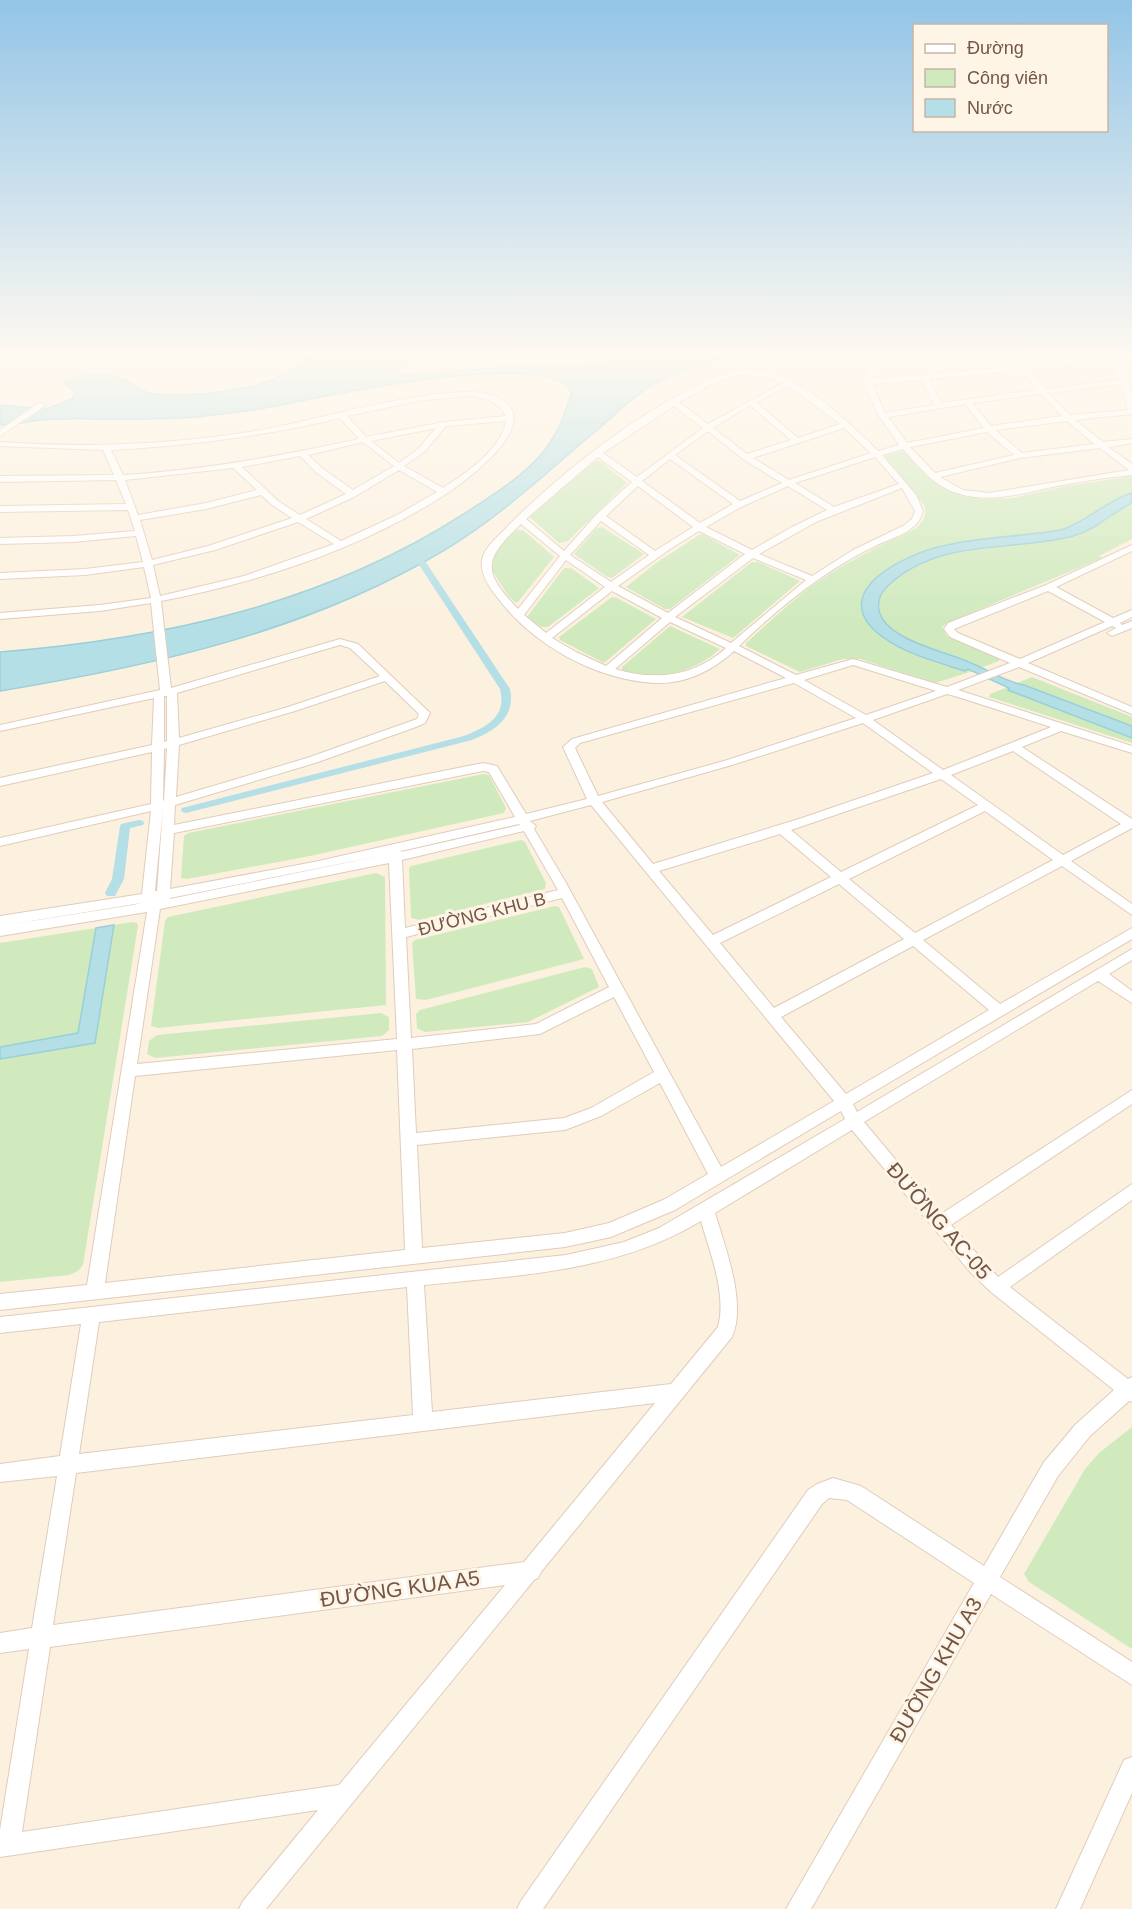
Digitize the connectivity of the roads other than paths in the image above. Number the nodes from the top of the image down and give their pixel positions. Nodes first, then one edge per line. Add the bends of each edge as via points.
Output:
1 (1, 444) edge
2 (159, 444) edge
3 (350, 444) edge
4 (369, 444) edge
5 (426, 444) edge
6 (497, 444) edge
7 (610, 444) edge
8 (684, 444) edge
9 (729, 444) edge
10 (784, 444) edge
11 (866, 444) edge
12 (914, 444) edge
13 (1006, 444) edge
14 (1100, 444) joint
15 (905, 446) junction
16 (106, 448) junction
17 (597, 453) junction
18 (875, 453) junction
19 (302, 454) junction
20 (669, 455) junction
21 (1020, 456) junction
22 (746, 457) junction
23 (236, 466) junction
24 (399, 467) junction
25 (1132, 470) edge
26 (934, 476) junction
27 (120, 478) junction
28 (0, 479) edge
29 (636, 483) junction
30 (787, 484) junction
31 (903, 485) junction
32 (261, 492) junction
33 (443, 492) junction
34 (352, 494) junction
35 (740, 505) junction
36 (132, 507) junction
37 (0, 509) edge
38 (834, 511) junction
39 (600, 516) junction
40 (136, 518) junction
41 (296, 519) junction
42 (520, 519) junction
43 (699, 527) junction
44 (140, 533) junction
45 (0, 541) edge
46 (341, 545) junction
47 (1132, 549) edge
48 (752, 554) junction
49 (564, 555) junction
50 (656, 555) junction
51 (148, 563) junction
52 (0, 576) edge
53 (813, 579) junction
54 (612, 587) junction
55 (1049, 587) junction
56 (156, 601) junction
57 (1132, 613) edge
58 (0, 616) edge
59 (518, 616) junction
60 (669, 618) junction
61 (1125, 627) edge
62 (546, 638) junction
63 (733, 646) junction
64 (1019, 663) junction
65 (1030, 668) junction
66 (607, 670) junction
67 (387, 677) junction
68 (990, 677) junction
69 (797, 679) junction
70 (945, 691) junction
71 (166, 693) junction
72 (962, 694) junction
73 (1132, 697) edge
74 (1116, 704) junction
75 (1132, 711) edge
76 (870, 723) junction
77 (1061, 727) junction
78 (0, 728) edge
79 (173, 744) junction
80 (1014, 747) junction
81 (159, 748) junction
82 (1132, 750) edge
83 (942, 774) junction
84 (0, 782) edge
85 (170, 803) junction
86 (597, 805) junction
87 (986, 806) junction
88 (157, 807) junction
89 (525, 823) junction
90 (1131, 823) edge
91 (169, 830) junction
92 (783, 830) junction
93 (0, 842) edge
94 (395, 853) junction
95 (1062, 860) junction
96 (651, 869) junction
97 (840, 878) junction
98 (565, 893) junction
99 (155, 902) junction
100 (1132, 910) edge
101 (0, 921) edge
102 (0, 931) edge
103 (1132, 933) edge
104 (399, 934) junction
105 (914, 939) junction
106 (711, 942) junction
107 (1132, 954) edge
108 (1099, 974) junction
109 (616, 990) junction
110 (1132, 998) edge
111 (999, 1011) junction
112 (772, 1015) junction
113 (404, 1044) junction
114 (129, 1071) junction
115 (662, 1075) junction
116 (1132, 1096) edge
117 (844, 1102) junction
118 (854, 1121) junction
119 (408, 1140) junction
120 (718, 1177) junction
121 (1132, 1191) edge
122 (706, 1209) junction
123 (939, 1224) junction
124 (414, 1256) junction
125 (415, 1279) junction
126 (997, 1287) junction
127 (95, 1291) junction
128 (0, 1302) edge
129 (91, 1315) junction
130 (0, 1325) edge
131 (1130, 1390) edge
132 (677, 1392) junction
133 (423, 1422) junction
134 (68, 1464) junction
135 (0, 1473) edge
136 (531, 1571) junction
137 (988, 1580) junction
138 (41, 1637) junction
139 (0, 1642) edge
140 (1132, 1674) edge
141 (1132, 1768) edge
142 (345, 1795) junction
143 (4, 1845) edge
144 (251, 1909) edge
145 (529, 1909) edge
146 (798, 1909) edge
147 (1068, 1909) edge

1 - 16 street
2 - 16 street
3 - 19 street
4 - 24 street
5 - 24 street
6 - 33 street
7 - 17 street
8 - 20 street
9 - 22 street
10 - 22 street
11 - 18 street
12 - 15 street
13 - 21 street
14 - 21 street
14 - 25 street
15 - 18 street
15 - 26 street
16 - 27 street
17 - 29 street
17 - 42 street
18 - 30 street
18 - 31 street
19 - 23 street
19 - 34 street
20 - 29 street
20 - 35 street
21 - 26 street
22 - 30 street
23 - 27 street
23 - 32 street
24 - 33 street
24 - 34 street
25 - 26 street via 997,496 958,490
27 - 28 street
27 - 36 street
29 - 39 street
29 - 43 street
30 - 35 street
30 - 38 street
31 - 38 street
31 - 53 street via 918,507 915,521
32 - 40 street
32 - 41 street
33 - 46 street
34 - 41 street
35 - 43 street
36 - 37 street
36 - 40 street
38 - 48 street
39 - 49 street
39 - 50 street
40 - 44 street
41 - 46 street
41 - 51 street via 226,544
42 - 49 street
42 - 59 street via 490,550 485,566 494,586
43 - 48 street
43 - 50 street
44 - 45 street
44 - 51 street
46 - 56 street via 255,576
47 - 55 street
48 - 53 street
48 - 60 street
49 - 54 street
49 - 59 street
50 - 54 street
51 - 52 street
51 - 56 street
53 - 63 street
54 - 60 street
54 - 62 street
55 - 61 street
55 - 64 street via 949,628 954,635
56 - 58 street
56 - 71 street
57 - 61 street
59 - 62 street
60 - 63 street
60 - 66 street
61 - 64 street
61 - 65 street
62 - 66 street
63 - 66 street via 709,667 684,676 640,679
63 - 69 street
64 - 65 street
64 - 68 street
65 - 68 street via 1005,677
65 - 74 street
67 - 71 street via 354,646 340,642
67 - 79 street
67 - 85 street via 423,710 425,716 421,721 306,762
68 - 70 street
68 - 72 street
69 - 70 street via 856,662
69 - 76 street
69 - 86 street, ĐƯỜNG AC-05 via 572,743 569,750
70 - 72 street
70 - 76 street
71 - 78 street
71 - 79 street
71 - 81 street
72 - 76 street
72 - 77 street
73 - 74 street
74 - 75 street
76 - 83 street
76 - 86 street via 752,765
77 - 80 street
77 - 82 street
79 - 81 street
79 - 85 street
80 - 83 street
80 - 90 street
81 - 84 street
81 - 88 street
83 - 87 street
83 - 92 street
85 - 88 street
85 - 91 street
86 - 89 street
86 - 96 street, ĐƯỜNG AC-05
87 - 95 street
87 - 97 street
88 - 93 street
88 - 99 street
89 - 91 street via 495,770 487,767
89 - 94 street
89 - 98 street
90 - 95 street
91 - 99 street
92 - 96 street
92 - 97 street
94 - 99 street
94 - 104 street
95 - 100 street
95 - 105 street
96 - 106 street, ĐƯỜNG AC-05
97 - 105 street
97 - 106 street
98 - 104 street, ĐƯỜNG KHU B
98 - 109 street, ĐƯỜNG KHU B
99 - 101 street
99 - 102 street
99 - 114 street
103 - 111 street
104 - 113 street, ĐƯỜNG KHU B
105 - 111 street
105 - 112 street
106 - 112 street, ĐƯỜNG AC-05
107 - 108 street
108 - 110 street
108 - 118 street
109 - 113 street via 535,1031
109 - 115 street, ĐƯỜNG KHU B
111 - 117 street
112 - 117 street, ĐƯỜNG AC-05
113 - 114 street
113 - 119 street, ĐƯỜNG KHU B
114 - 127 street
115 - 119 street via 596,1112 565,1124
115 - 120 street, ĐƯỜNG KHU B
116 - 123 street
117 - 118 street, ĐƯỜNG AC-05
117 - 120 street
118 - 122 street
118 - 123 street, ĐƯỜNG AC-05
119 - 124 street, ĐƯỜNG KHU B
120 - 124 street via 669,1206 611,1230 565,1240
121 - 126 street
122 - 125 street via 660,1236 615,1253
122 - 132 street via 730,1306 730,1324
123 - 126 street, ĐƯỜNG AC-05
124 - 127 street
125 - 129 street
125 - 133 street
126 - 131 street, ĐƯỜNG AC-05
127 - 128 street
129 - 130 street
129 - 134 street
131 - 137 street via 1059,1456
132 - 133 street
132 - 136 street
133 - 134 street
134 - 135 street
134 - 138 street
136 - 138 street, ĐƯỜNG KUA A5
136 - 142 street
137 - 140 street, ĐƯỜNG KHU A3
137 - 145 street via 854,1493 833,1487 819,1493
137 - 146 street, ĐƯỜNG KHU A3
138 - 139 street, ĐƯỜNG KUA A5
138 - 143 street
141 - 147 street
142 - 143 street
142 - 144 street

